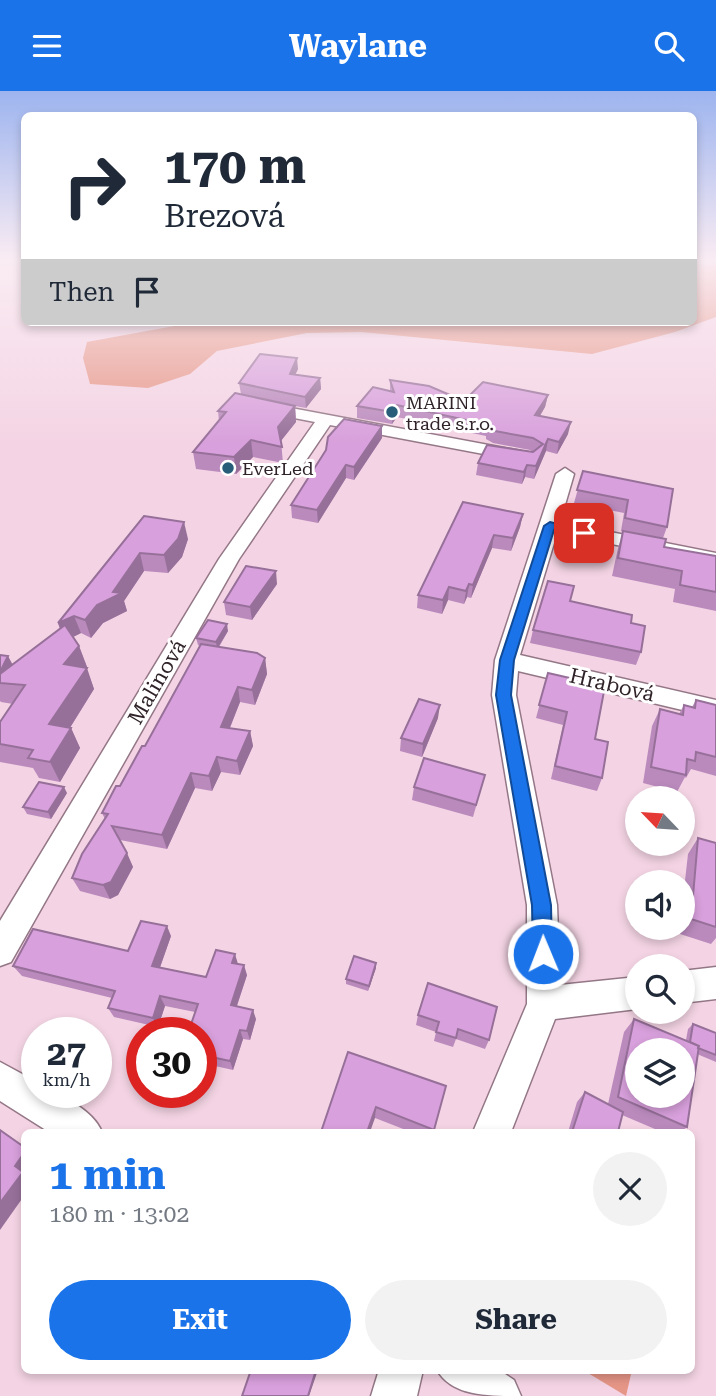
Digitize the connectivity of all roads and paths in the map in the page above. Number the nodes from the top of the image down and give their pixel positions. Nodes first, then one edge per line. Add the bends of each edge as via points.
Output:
1 (245, 405) edge
2 (326, 420) junction
3 (529, 457) edge
4 (565, 474) dead end
5 (550, 526) junction
6 (716, 559) edge
7 (507, 660) junction
8 (716, 709) edge
9 (0, 951) edge
10 (716, 983) edge
11 (695, 985) edge
12 (625, 994) edge
13 (544, 1004) junction
14 (0, 1080) edge
15 (78, 1129) edge
16 (493, 1129) edge
17 (400, 1374) edge
18 (465, 1374) edge
19 (394, 1396) edge
20 (498, 1396) edge

1 - 2 street
2 - 3 street
2 - 9 street, Malinová via 229,559
4 - 5 street
5 - 6 street
5 - 7 street
7 - 8 street, Hrabová
7 - 13 street via 504,695 541,905
10 - 11 street
12 - 13 street
13 - 16 street
14 - 15 street
17 - 19 street
18 - 20 street

